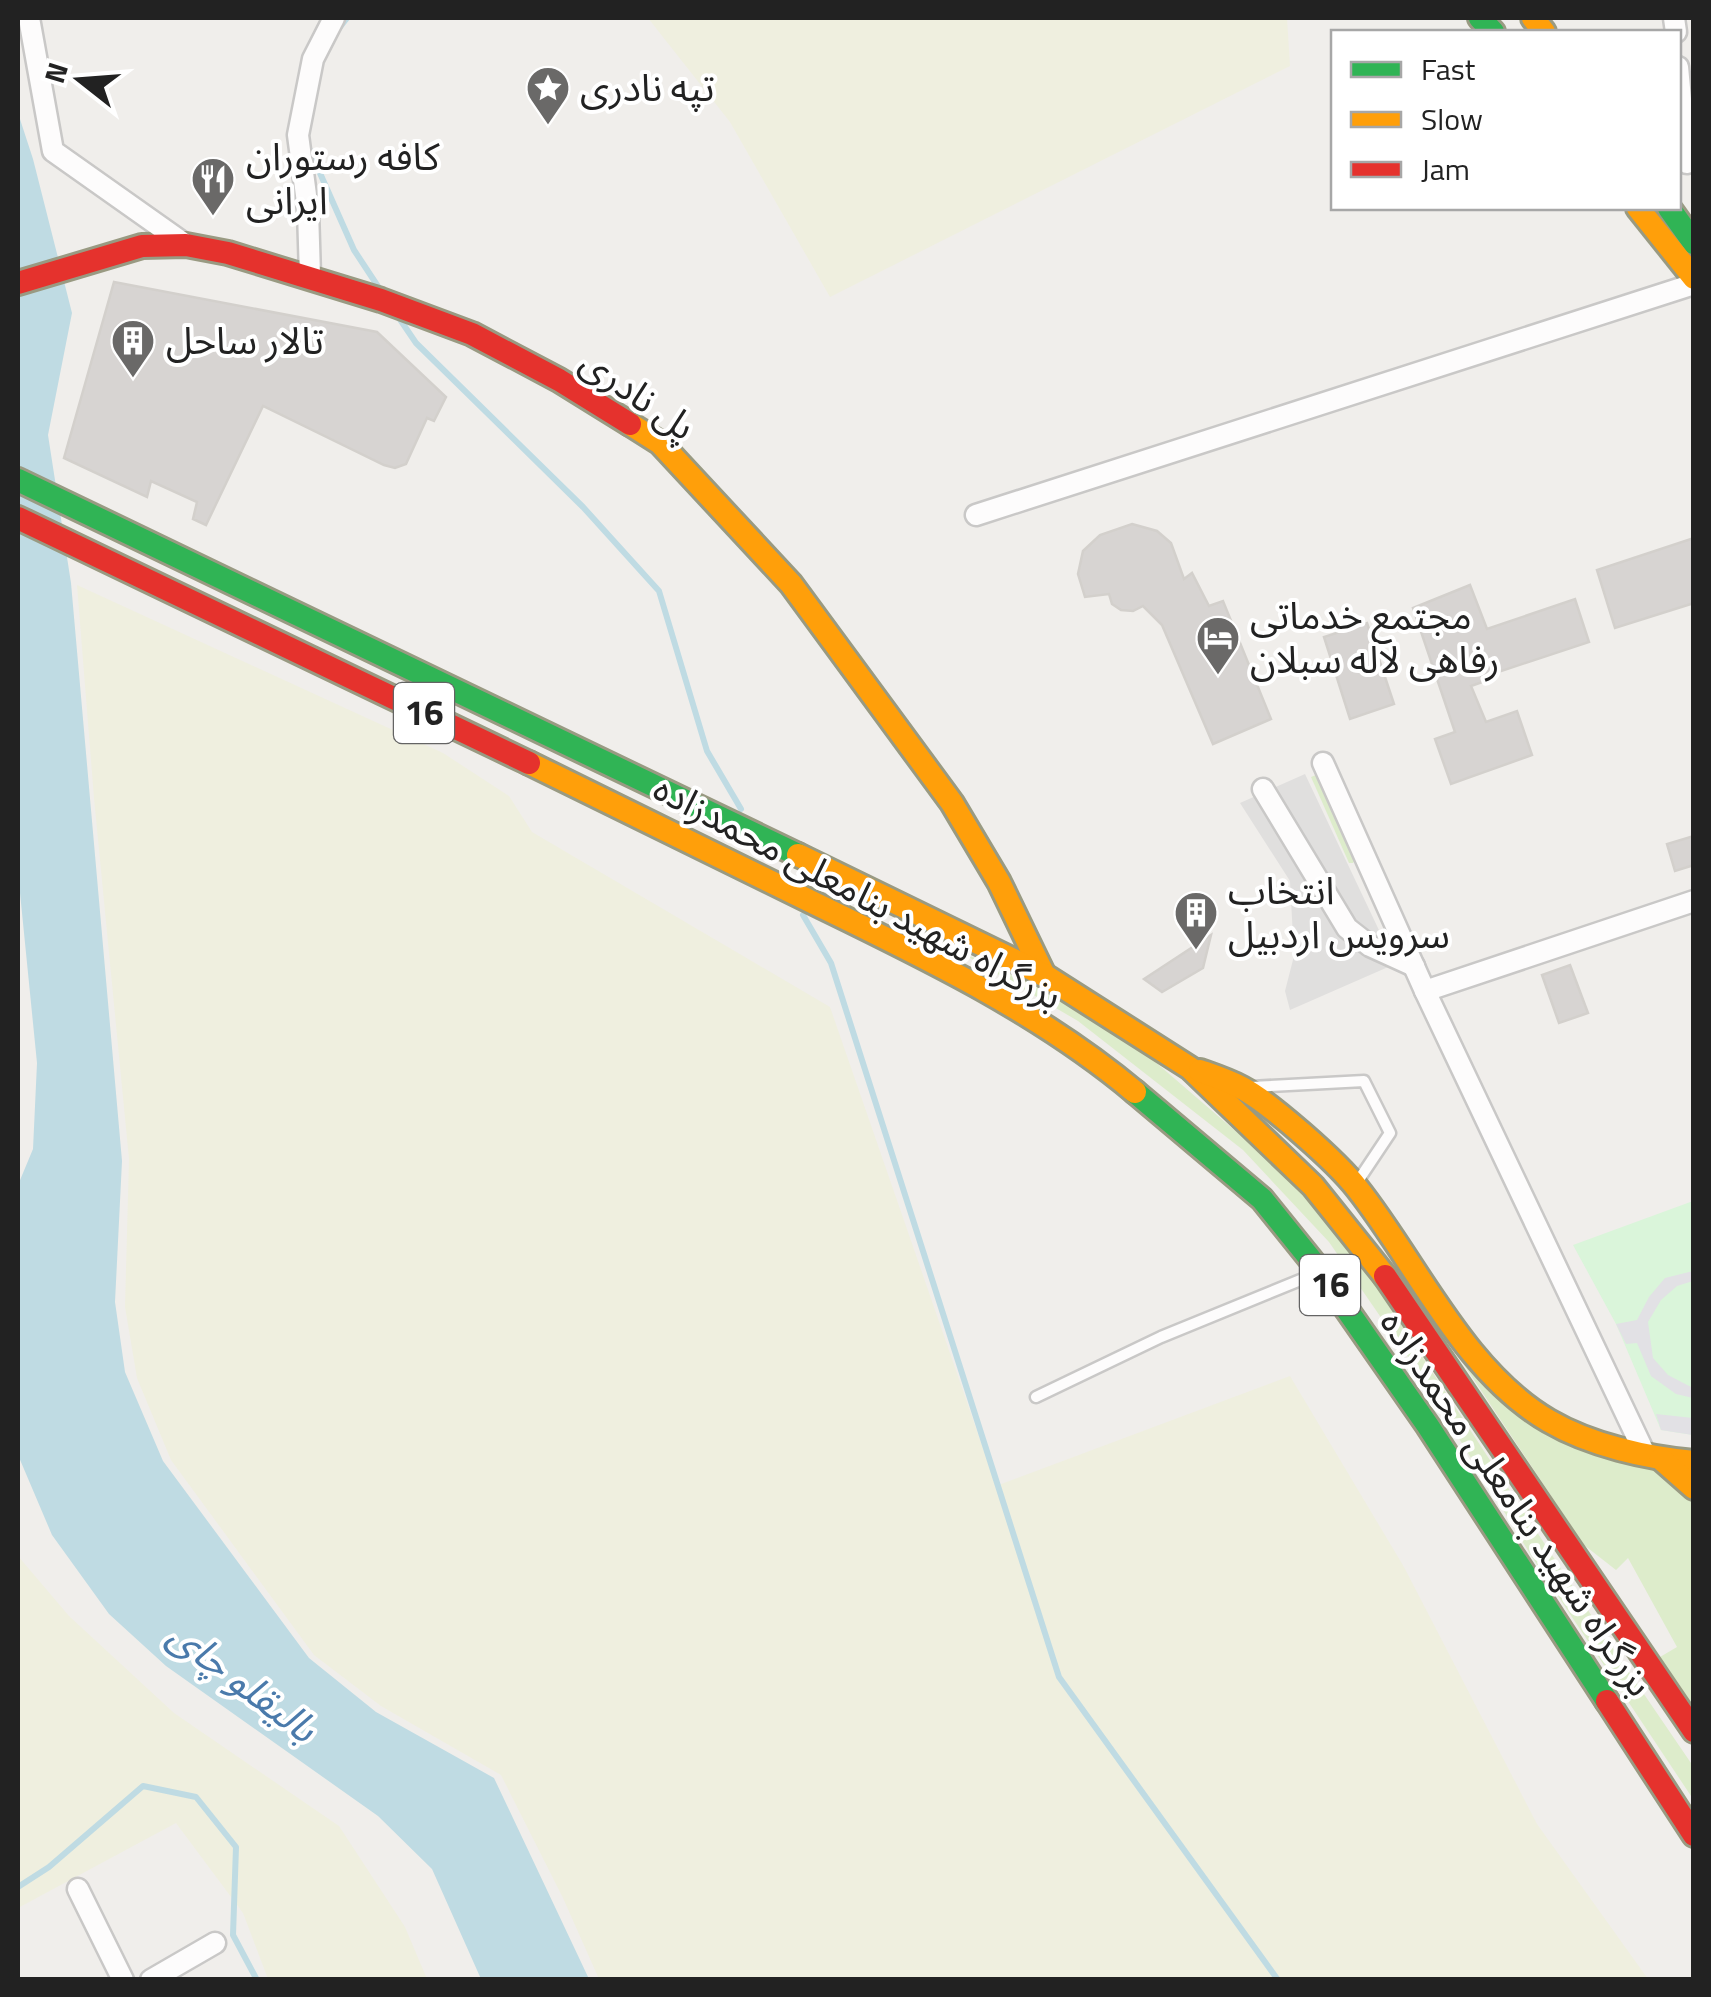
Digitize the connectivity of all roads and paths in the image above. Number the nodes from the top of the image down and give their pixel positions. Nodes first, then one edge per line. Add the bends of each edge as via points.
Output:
1 (28, 18) edge
2 (334, 18) edge
3 (1681, 105) edge
4 (1686, 166) edge
5 (1640, 210) edge
6 (1670, 210) edge
7 (1694, 242) edge
8 (186, 245) junction
9 (310, 276) junction
10 (1694, 282) edge
11 (18, 283) edge
12 (18, 480) edge
13 (976, 515) dead end
14 (18, 518) edge
15 (1323, 763) dead end
16 (1263, 788) dead end
17 (1694, 900) edge
18 (1414, 966) junction
19 (1044, 975) junction
20 (1425, 991) junction
21 (1190, 1068) junction
22 (1243, 1088) junction
23 (1355, 1185) junction
24 (1320, 1271) junction
25 (1036, 1397) dead end
26 (1653, 1457) junction
27 (1694, 1462) edge
28 (1694, 1488) edge
29 (1694, 1731) edge
30 (1694, 1835) edge
31 (78, 1889) dead end
32 (215, 1943) dead end
33 (123, 1980) edge
34 (151, 1980) edge

1 - 8 street via 53,151
2 - 9 street via 314,59 298,135
3 - 4 street
5 - 10 main road
6 - 7 main road
8 - 9 main road, پل نادری
8 - 11 main road, پل نادری via 142,246
9 - 19 main road, پل نادری via 472,334 660,443 790,584 952,803
10 - 13 street
12 - 19 main road, بزرگراه شهید بنامعلی محمدزاده / 16
14 - 24 main road, بزرگراه شهید بنامعلی محمدزاده / 16 via 942,966 1109,1070 1262,1199
15 - 18 street
16 - 18 street via 1346,928
17 - 20 street
18 - 20 street
19 - 21 main road, بزرگراه شهید بنامعلی محمدزاده / 16
20 - 26 street
21 - 22 main road
21 - 29 main road, بزرگراه شهید بنامعلی محمدزاده / 16 via 1313,1186 1367,1250
22 - 23 main road
22 - 23 lane via 1364,1080 1390,1133
23 - 26 main road via 1463,1340 1511,1393 1549,1420
24 - 25 lane
24 - 30 main road, بزرگراه شهید بنامعلی محمدزاده / 16
26 - 27 main road
26 - 28 main road
31 - 33 street
32 - 34 street

